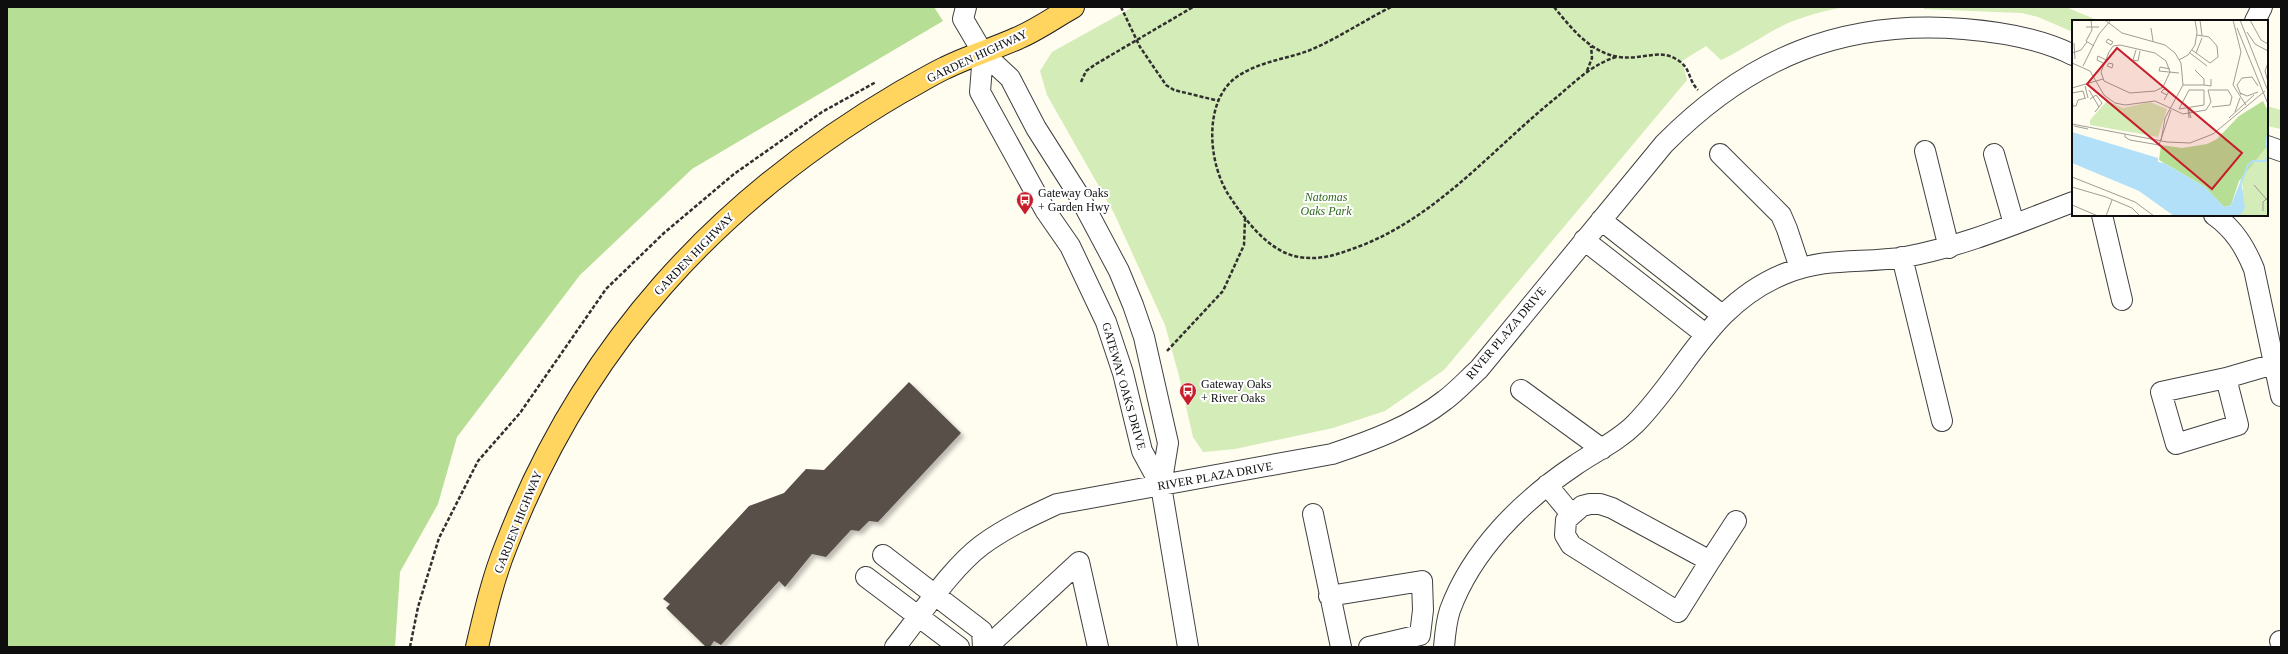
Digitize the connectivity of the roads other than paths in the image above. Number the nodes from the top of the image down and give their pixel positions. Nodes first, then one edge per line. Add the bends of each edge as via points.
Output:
1 (966, 7) edge
2 (1073, 7) edge
3 (2262, 7) edge
4 (2256, 20) edge
5 (983, 53) junction
6 (2072, 55) edge
7 (2268, 146) edge
8 (1925, 151) dead end
9 (2281, 151) edge
10 (1720, 154) dead end
11 (1994, 154) dead end
12 (2072, 202) edge
13 (2102, 216) edge
14 (2215, 216) edge
15 (1601, 220) junction
16 (2014, 224) junction
17 (1584, 240) junction
18 (1949, 248) junction
19 (1902, 257) junction
20 (1800, 268) junction
21 (2122, 300) dead end
22 (1722, 315) junction
23 (1705, 334) junction
24 (2277, 372) edge
25 (2226, 378) dead end
26 (1521, 390) dead end
27 (2281, 396) edge
28 (1942, 421) dead end
29 (1602, 449) junction
30 (1547, 485) junction
31 (1161, 486) junction
32 (1313, 514) dead end
33 (1571, 514) junction
34 (1736, 521) dead end
35 (883, 555) dead end
36 (1710, 561) junction
37 (866, 577) dead end
38 (936, 596) junction
39 (1329, 596) junction
40 (1423, 610) junction
41 (919, 617) junction
42 (1448, 618) junction
43 (477, 647) edge
44 (895, 647) edge
45 (959, 647) edge
46 (983, 647) edge
47 (987, 647) edge
48 (1098, 647) edge
49 (1188, 647) edge
50 (1342, 647) edge
51 (1369, 647) edge
52 (1444, 647) edge

1 - 5 street via 963,19
2 - 5 main road, GARDEN HIGHWAY via 1019,38
3 - 4 street
5 - 31 street, GATEWAY OAKS DRIVE via 980,92 1045,210 1070,246 1106,322 1123,373 1142,451
5 - 31 street, GATEWAY OAKS DRIVE via 1010,78 1043,141 1081,201 1119,271 1133,305 1144,337 1168,443
5 - 43 main road, GARDEN HIGHWAY via 946,67 858,119 763,188 722,222 648,300 584,389 551,444 505,547
6 - 15 street, RIVER PLAZA DRIVE via 1997,32 1923,27 1886,29 1850,35 1815,45 1781,58 1748,75 1689,118
7 - 9 street
8 - 18 street
10 - 20 street via 1781,215
11 - 16 street
12 - 16 street
13 - 21 street
14 - 24 street via 2235,234 2254,269
15 - 17 street, RIVER PLAZA DRIVE
15 - 22 street
16 - 18 street
17 - 23 street
17 - 31 street, RIVER PLAZA DRIVE via 1479,369 1445,401 1407,424 1373,440 1332,454
18 - 19 street
19 - 20 street via 1834,261
19 - 28 street
20 - 22 street via 1763,284
22 - 23 street
23 - 29 street via 1646,412 1633,426
24 - 25 street
24 - 27 street
26 - 29 street
29 - 30 street
30 - 33 street
30 - 42 street via 1524,504 1495,536 1462,584
31 - 38 street, RIVER PLAZA DRIVE via 1057,504 1029,517 982,545 961,564
31 - 49 street, GATEWAY OAKS DRIVE
32 - 39 street
33 - 36 street via 1582,506 1600,504 1612,508
33 - 36 street via 1564,528 1571,545 1678,612
34 - 36 street
35 - 38 street
37 - 41 street
38 - 41 street, RIVER PLAZA DRIVE
38 - 46 street via 982,631
39 - 40 street via 1422,581
39 - 50 street
40 - 42 street
40 - 51 street via 1420,635
41 - 44 street, RIVER PLAZA DRIVE
41 - 45 street
42 - 52 street
47 - 48 street via 1079,562

